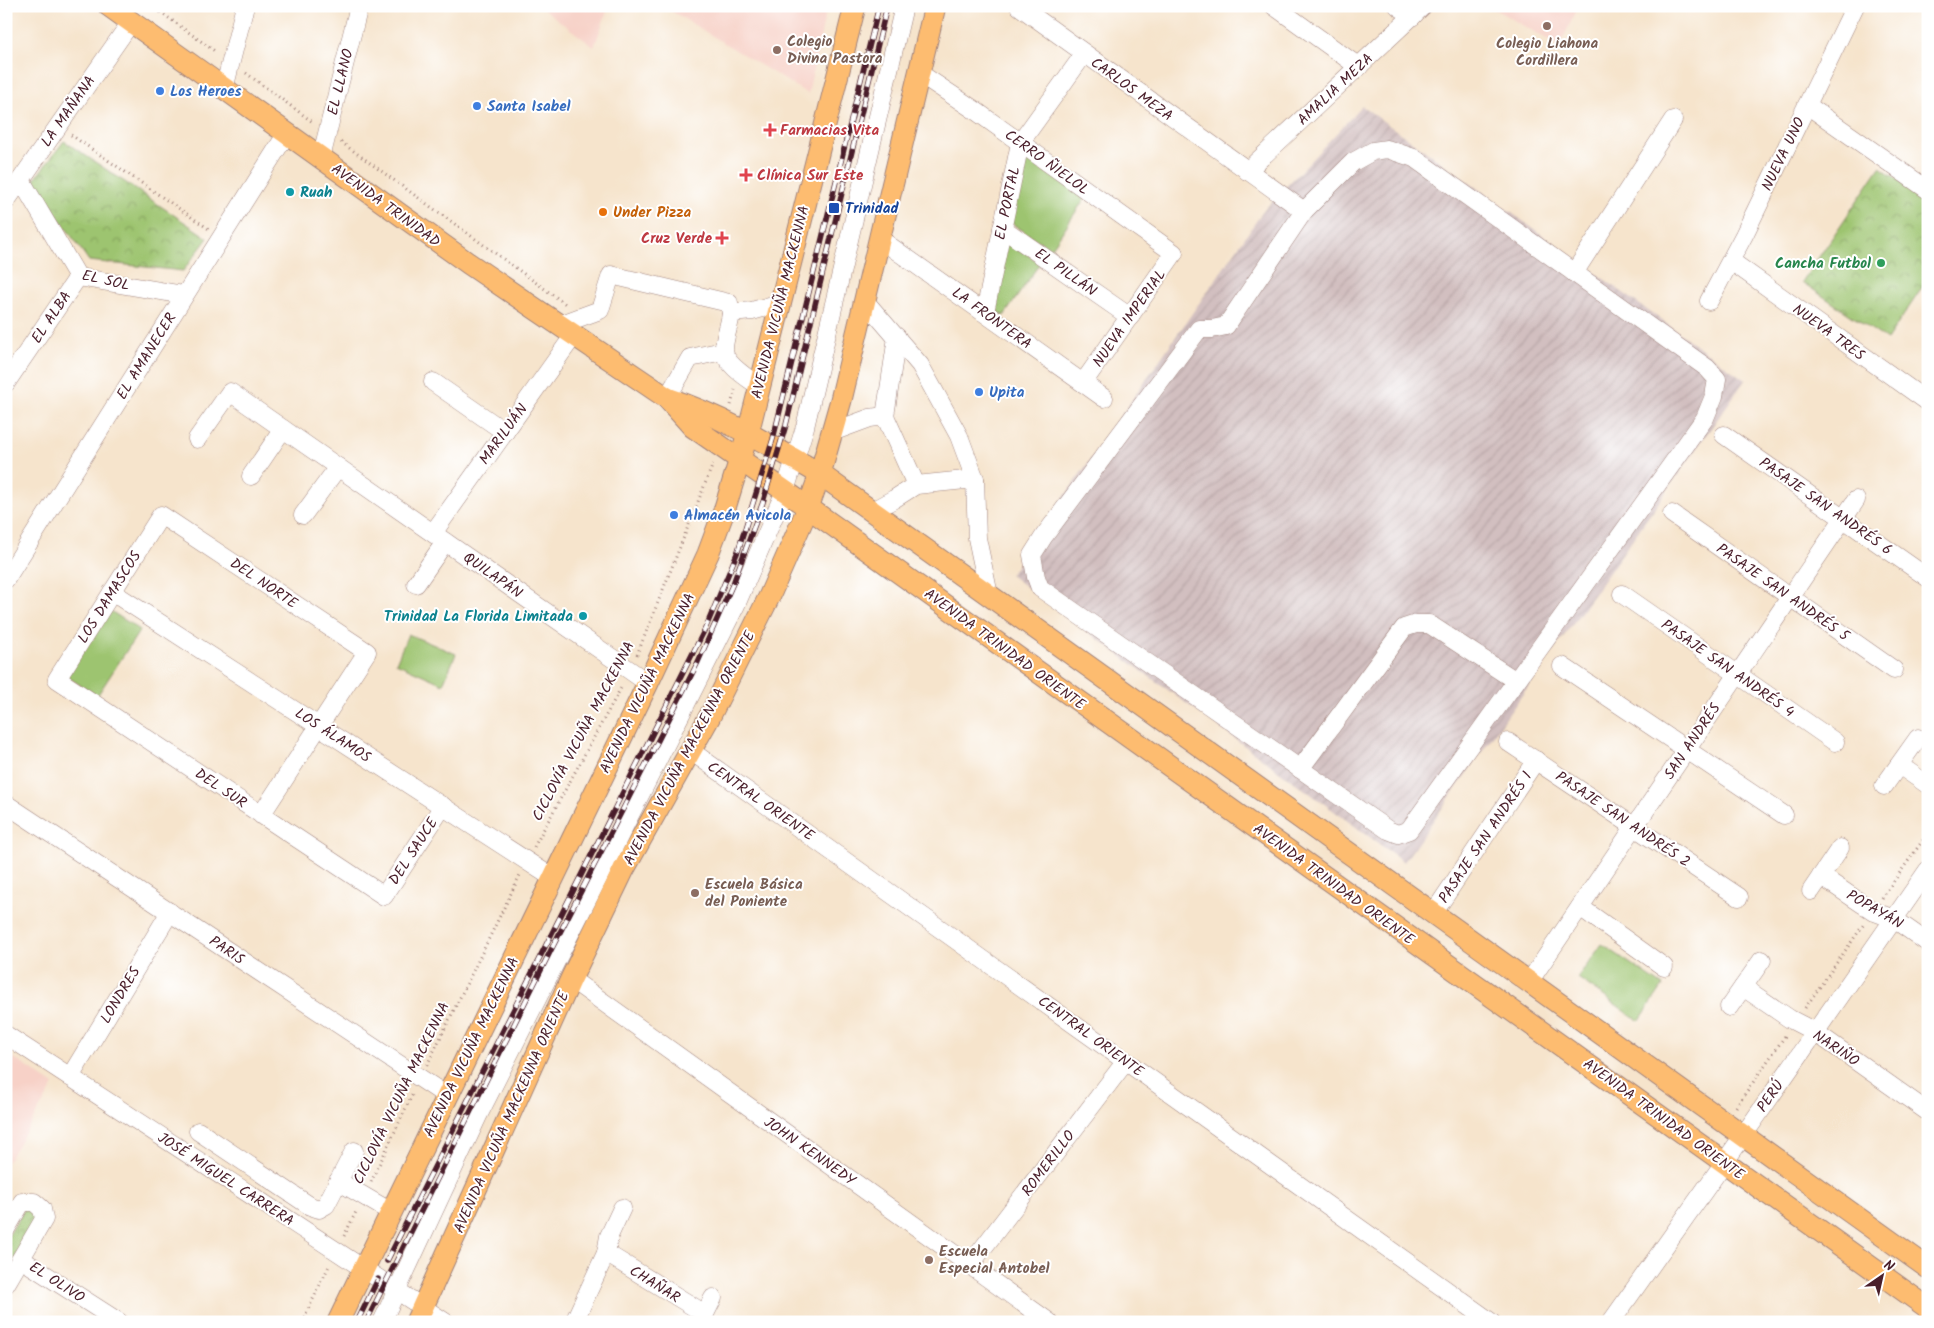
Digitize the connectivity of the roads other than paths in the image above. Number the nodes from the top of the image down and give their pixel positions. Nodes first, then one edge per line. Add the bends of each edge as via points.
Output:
1 (109, 6) edge
2 (245, 6) edge
3 (360, 6) edge
4 (854, 6) edge
5 (904, 6) edge
6 (935, 6) edge
7 (1019, 6) edge
8 (1274, 6) edge
9 (1398, 6) edge
10 (1855, 6) edge
11 (1418, 11) edge
12 (131, 22) junction
13 (1084, 54) junction
14 (1359, 67) junction
15 (919, 73) junction
16 (224, 88) junction
17 (1807, 105) junction
18 (1673, 120) dead end
19 (287, 134) junction
20 (1020, 143) junction
21 (321, 158) junction
22 (1247, 171) junction
23 (21, 180) junction
24 (1928, 190) edge
25 (6, 201) edge
26 (1304, 211) junction
27 (1002, 228) junction
28 (880, 238) junction
29 (1174, 253) joint
30 (1731, 261) junction
31 (1574, 273) junction
32 (78, 276) junction
33 (184, 294) junction
34 (1709, 300) dead end
35 (865, 301) junction
36 (780, 303) junction
37 (985, 312) junction
38 (731, 313) junction
39 (1130, 317) junction
40 (567, 330) junction
41 (897, 337) junction
42 (723, 351) junction
43 (433, 382) dead end
44 (6, 383) edge
45 (1083, 383) junction
46 (759, 386) junction
47 (667, 398) junction
48 (1104, 398) dead end
49 (1928, 402) edge
50 (885, 416) junction
51 (283, 429) junction
52 (505, 432) junction
53 (832, 432) junction
54 (748, 433) junction
55 (1724, 435) dead end
56 (196, 439) dead end
57 (796, 460) junction
58 (740, 461) junction
59 (338, 467) junction
60 (820, 474) junction
61 (251, 476) dead end
62 (974, 479) junction
63 (916, 485) junction
64 (785, 491) junction
65 (1856, 500) dead end
66 (808, 508) junction
67 (872, 511) junction
68 (162, 514) joint
69 (1672, 514) dead end
70 (303, 515) dead end
71 (1843, 518) junction
72 (439, 538) junction
73 (6, 578) edge
74 (1928, 578) edge
75 (416, 584) dead end
76 (112, 592) junction
77 (1622, 594) dead end
78 (989, 595) junction
79 (1790, 597) junction
80 (1562, 666) dead end
81 (1894, 670) dead end
82 (1738, 674) junction
83 (57, 679) joint
84 (1516, 680) junction
85 (648, 682) junction
86 (319, 726) junction
87 (1918, 738) dead end
88 (1508, 742) dead end
89 (1835, 742) dead end
90 (1687, 750) junction
91 (691, 751) junction
92 (1536, 760) junction
93 (1899, 765) junction
94 (1300, 769) junction
95 (1928, 785) edge
96 (1884, 786) dead end
97 (6, 804) edge
98 (443, 806) junction
99 (1784, 814) dead end
100 (261, 815) junction
101 (1634, 826) junction
102 (1840, 848) dead end
103 (1928, 870) edge
104 (1822, 876) junction
105 (553, 878) junction
106 (1811, 891) dead end
107 (384, 896) joint
108 (1739, 897) dead end
109 (1580, 907) junction
110 (170, 912) junction
111 (1433, 914) junction
112 (1894, 919) junction
113 (1928, 943) edge
114 (1762, 960) dead end
115 (1664, 967) dead end
116 (571, 979) junction
117 (1529, 982) junction
118 (1743, 986) junction
119 (1729, 1007) dead end
120 (1815, 1032) junction
121 (6, 1035) edge
122 (1126, 1061) junction
123 (70, 1077) junction
124 (447, 1096) junction
125 (1928, 1112) edge
126 (198, 1132) dead end
127 (1743, 1136) junction
128 (354, 1151) dead end
129 (1724, 1163) junction
130 (338, 1181) junction
131 (622, 1208) dead end
132 (391, 1212) junction
133 (6, 1229) edge
134 (606, 1253) junction
135 (21, 1259) junction
136 (970, 1265) junction
137 (1928, 1268) edge
138 (364, 1269) junction
139 (6, 1284) edge
140 (397, 1291) junction
141 (713, 1298) dead end
142 (1928, 1308) edge
143 (419, 1314) edge
144 (703, 1318) edge
145 (119, 1322) edge
146 (338, 1322) edge
147 (382, 1322) edge
148 (445, 1322) edge
149 (574, 1322) edge
150 (1049, 1322) edge
151 (1491, 1322) edge
152 (1611, 1322) edge

1 - 12 main road, AVENIDA TRINIDAD
2 - 16 street
3 - 21 street, EL LLANO
4 - 36 main road, AVENIDA VICUÑA MACKENNA
5 - 57 street
6 - 15 main road, AVENIDA VICUÑA MACKENNA ORIENTE
7 - 13 street, CARLOS MEZA
8 - 14 street
9 - 11 street
10 - 17 street, NUEVA UNO
11 - 14 street, AMALIA MEZA
12 - 16 main road, AVENIDA TRINIDAD
12 - 23 street, LA MAÑANA
13 - 20 street, EL PORTAL
13 - 22 street, CARLOS MEZA
14 - 22 street, AMALIA MEZA
15 - 20 street, CERRO ÑIELOL
15 - 28 main road, AVENIDA VICUÑA MACKENNA ORIENTE
16 - 19 main road, AVENIDA TRINIDAD
17 - 24 street
17 - 30 street, NUEVA UNO
18 - 31 street
19 - 21 main road, AVENIDA TRINIDAD
19 - 33 street, EL AMANECER
20 - 27 street, EL PORTAL
20 - 29 street, CERRO ÑIELOL
21 - 40 main road, AVENIDA TRINIDAD
22 - 26 street, CARLOS MEZA
23 - 25 street, LA MAÑANA
23 - 32 street, EL SOL
26 - 31 street via 1353,162 1373,151 1387,149 1414,158
26 - 94 street via 1226,326 1199,329 1032,555 1040,588
27 - 37 street, EL PORTAL
27 - 39 street, EL PILLÁN
28 - 35 main road, AVENIDA VICUÑA MACKENNA ORIENTE
28 - 37 street, LA FRONTERA
29 - 39 street, NUEVA IMPERIAL
30 - 34 street, NUEVA UNO
30 - 49 street, NUEVA TRES
31 - 84 street via 1707,368 1717,380 1705,418
32 - 33 street, EL SOL
32 - 44 street, EL ALBA
33 - 73 street, EL AMANECER
35 - 41 street
35 - 53 main road, AVENIDA VICUÑA MACKENNA ORIENTE
36 - 38 street
36 - 46 main road, AVENIDA VICUÑA MACKENNA
37 - 45 street, LA FRONTERA
38 - 40 street via 729,303 611,275 600,310 583,316
38 - 42 street
39 - 45 street, NUEVA IMPERIAL
40 - 47 main road, AVENIDA TRINIDAD
40 - 52 street, MARILUÁN
41 - 50 street
41 - 62 street via 931,384 958,436
42 - 46 street via 740,372
42 - 47 street via 690,358
43 - 52 street
45 - 48 street, LA FRONTERA
46 - 54 main road, AVENIDA VICUÑA MACKENNA
47 - 54 main road, AVENIDA TRINIDAD via 729,411
47 - 58 main road, AVENIDA TRINIDAD via 693,427
50 - 53 street
50 - 63 street
51 - 56 street, QUILAPÁN via 230,392
51 - 59 street, QUILAPÁN
51 - 61 street
52 - 72 street, MARILUÁN
53 - 60 main road, AVENIDA VICUÑA MACKENNA ORIENTE
54 - 57 main road
54 - 58 main road, AVENIDA VICUÑA MACKENNA
55 - 71 street, PASAJE SAN ANDRÉS 6
57 - 60 main road
57 - 64 street
58 - 64 main road, AVENIDA TRINIDAD ORIENTE
58 - 85 main road, AVENIDA VICUÑA MACKENNA via 708,554
59 - 70 street
59 - 72 street, QUILAPÁN
60 - 66 main road, AVENIDA VICUÑA MACKENNA ORIENTE
60 - 67 main road
62 - 63 street
62 - 78 street via 977,538
63 - 67 street
64 - 66 main road, AVENIDA TRINIDAD ORIENTE
64 - 140 street via 713,653 482,1107
65 - 71 street, SAN ANDRÉS
66 - 91 main road, AVENIDA VICUÑA MACKENNA ORIENTE via 749,637
66 - 129 main road, AVENIDA TRINIDAD ORIENTE
67 - 78 main road
68 - 76 street, LOS DAMASCOS
68 - 86 street, DEL NORTE via 367,652
69 - 79 street, PASAJE SAN ANDRÉS 5
71 - 74 street, PASAJE SAN ANDRÉS 6
71 - 79 street, SAN ANDRÉS
72 - 75 street, MARILUÁN
72 - 85 street, QUILAPÁN
76 - 83 street, LOS DAMASCOS
76 - 86 street, LOS ÁLAMOS
77 - 82 street, PASAJE SAN ANDRÉS 4
78 - 111 main road
79 - 81 street, PASAJE SAN ANDRÉS 5
79 - 82 street, SAN ANDRÉS
80 - 90 street
82 - 89 street, PASAJE SAN ANDRÉS 4
82 - 90 street, SAN ANDRÉS
83 - 100 street, DEL SUR
84 - 94 street via 1429,624 1404,628
84 - 94 street via 1409,830 1398,834 1388,830
85 - 105 main road, AVENIDA VICUÑA MACKENNA
86 - 98 street, LOS ÁLAMOS
86 - 100 street
87 - 93 street
88 - 92 street, PASAJE SAN ANDRÉS 2
90 - 99 street
90 - 101 street, SAN ANDRÉS
91 - 116 main road, AVENIDA VICUÑA MACKENNA ORIENTE via 624,869
91 - 122 street, CENTRAL ORIENTE
92 - 101 street, PASAJE SAN ANDRÉS 2
92 - 111 street, PASAJE SAN ANDRÉS 1
93 - 95 street
93 - 96 street
97 - 110 street, PARIS
98 - 105 street, LOS ÁLAMOS
98 - 107 street, DEL SAUCE
100 - 107 street, DEL SUR
101 - 108 street, PASAJE SAN ANDRÉS 2
101 - 109 street, SAN ANDRÉS
102 - 104 street
103 - 112 street, PERÚ
104 - 106 street
104 - 112 street, POPAYÁN via 1873,911
105 - 124 main road, AVENIDA VICUÑA MACKENNA
109 - 115 street
109 - 117 street, SAN ANDRÉS
110 - 123 street, LONDRES
110 - 124 street, PARIS
111 - 117 main road
112 - 113 street, POPAYÁN
112 - 120 street, PERÚ
114 - 118 street
116 - 136 street, JOHN KENNEDY
116 - 143 main road, AVENIDA VICUÑA MACKENNA ORIENTE
117 - 127 main road
118 - 119 street
118 - 120 street, NARIÑO
120 - 125 street, NARIÑO
120 - 127 street, PERÚ
121 - 123 street, JOSÉ MIGUEL CARRERA
122 - 136 street, ROMERILLO
122 - 151 street, CENTRAL ORIENTE
123 - 138 street, JOSÉ MIGUEL CARRERA
124 - 132 main road, AVENIDA VICUÑA MACKENNA
126 - 130 street via 310,1206 319,1209 326,1205
127 - 129 street, PERÚ
127 - 137 main road
128 - 130 street
129 - 142 main road, AVENIDA TRINIDAD ORIENTE
129 - 152 street, PERÚ
130 - 132 street
131 - 134 street via 609,1236
132 - 138 main road, AVENIDA VICUÑA MACKENNA
133 - 135 street, EL OLIVO via 22,1202 34,1202 42,1209 44,1219
134 - 144 street, CHAÑAR
134 - 149 street
135 - 139 street, EL OLIVO
135 - 145 street, EL OLIVO
136 - 150 street, JOHN KENNEDY
138 - 140 street, JOSÉ MIGUEL CARRERA
138 - 146 main road, AVENIDA VICUÑA MACKENNA
140 - 143 street, JOSÉ MIGUEL CARRERA
140 - 147 street
141 - 144 street
143 - 148 street, JOSÉ MIGUEL CARRERA

